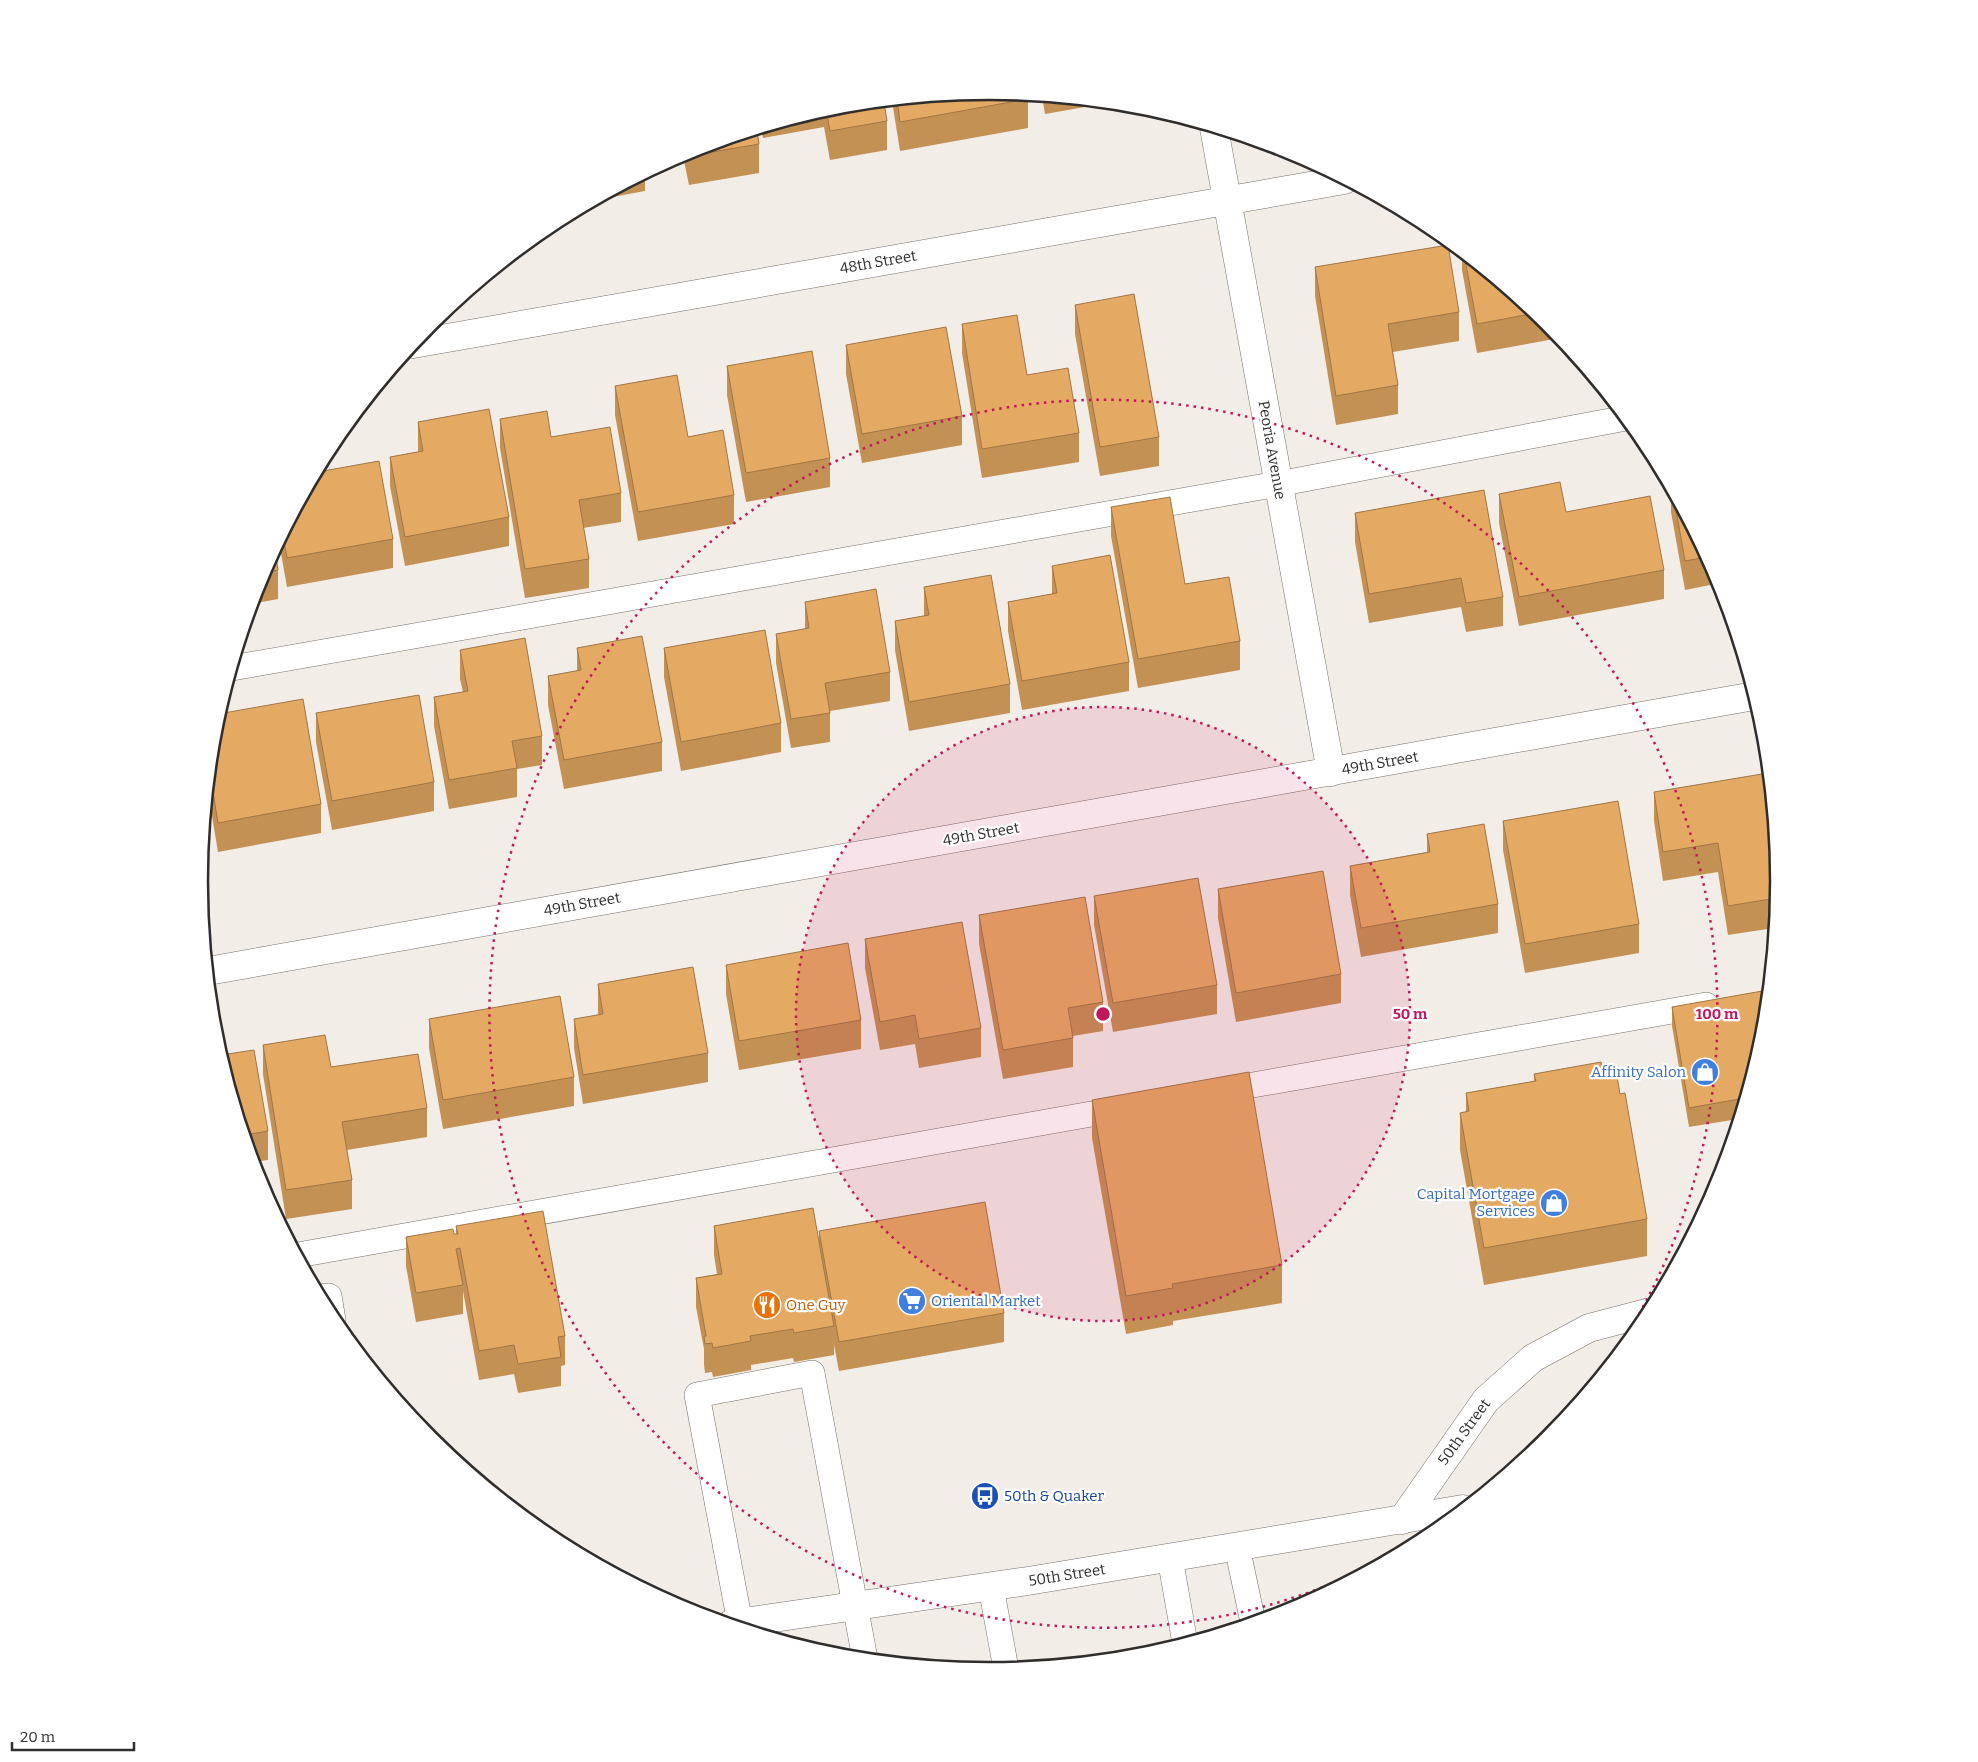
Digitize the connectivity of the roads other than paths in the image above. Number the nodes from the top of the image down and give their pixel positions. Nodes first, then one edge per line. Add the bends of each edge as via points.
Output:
1 (1215, 134) edge
2 (1335, 182) edge
3 (1227, 200) junction
4 (425, 342) edge
5 (1618, 419) edge
6 (1278, 484) junction
7 (238, 667) edge
8 (1747, 697) edge
9 (1331, 772) junction
10 (214, 970) edge
11 (1728, 1001) edge
12 (1199, 1095) edge
13 (1150, 1104) edge
14 (304, 1254) edge
15 (1638, 1315) edge
16 (1449, 1511) edge
17 (1402, 1520) junction
18 (1238, 1547) junction
19 (1170, 1558) junction
20 (991, 1587) junction
21 (856, 1606) junction
22 (1252, 1617) edge
23 (735, 1620) edge
24 (742, 1622) edge
25 (1184, 1637) edge
26 (864, 1651) edge
27 (1005, 1661) edge

1 - 3 street, Peoria Avenue
2 - 3 street, 48th Street
3 - 4 street, 48th Street
3 - 6 street, Peoria Avenue
5 - 6 lane
6 - 7 lane
6 - 9 street, Peoria Avenue
8 - 9 street, 49th Street
9 - 10 street, 49th Street
11 - 12 lane
13 - 14 lane
15 - 17 street, 50th Street via 1589,1328 1533,1358 1486,1400
16 - 17 street, 50th Street
17 - 18 street, 50th Street
18 - 19 street, 50th Street
18 - 22 lane
19 - 20 street, 50th Street
19 - 25 lane
20 - 21 street, 50th Street
20 - 27 lane
21 - 23 lane via 812,1373 697,1395
21 - 24 street, 50th Street
21 - 26 lane

